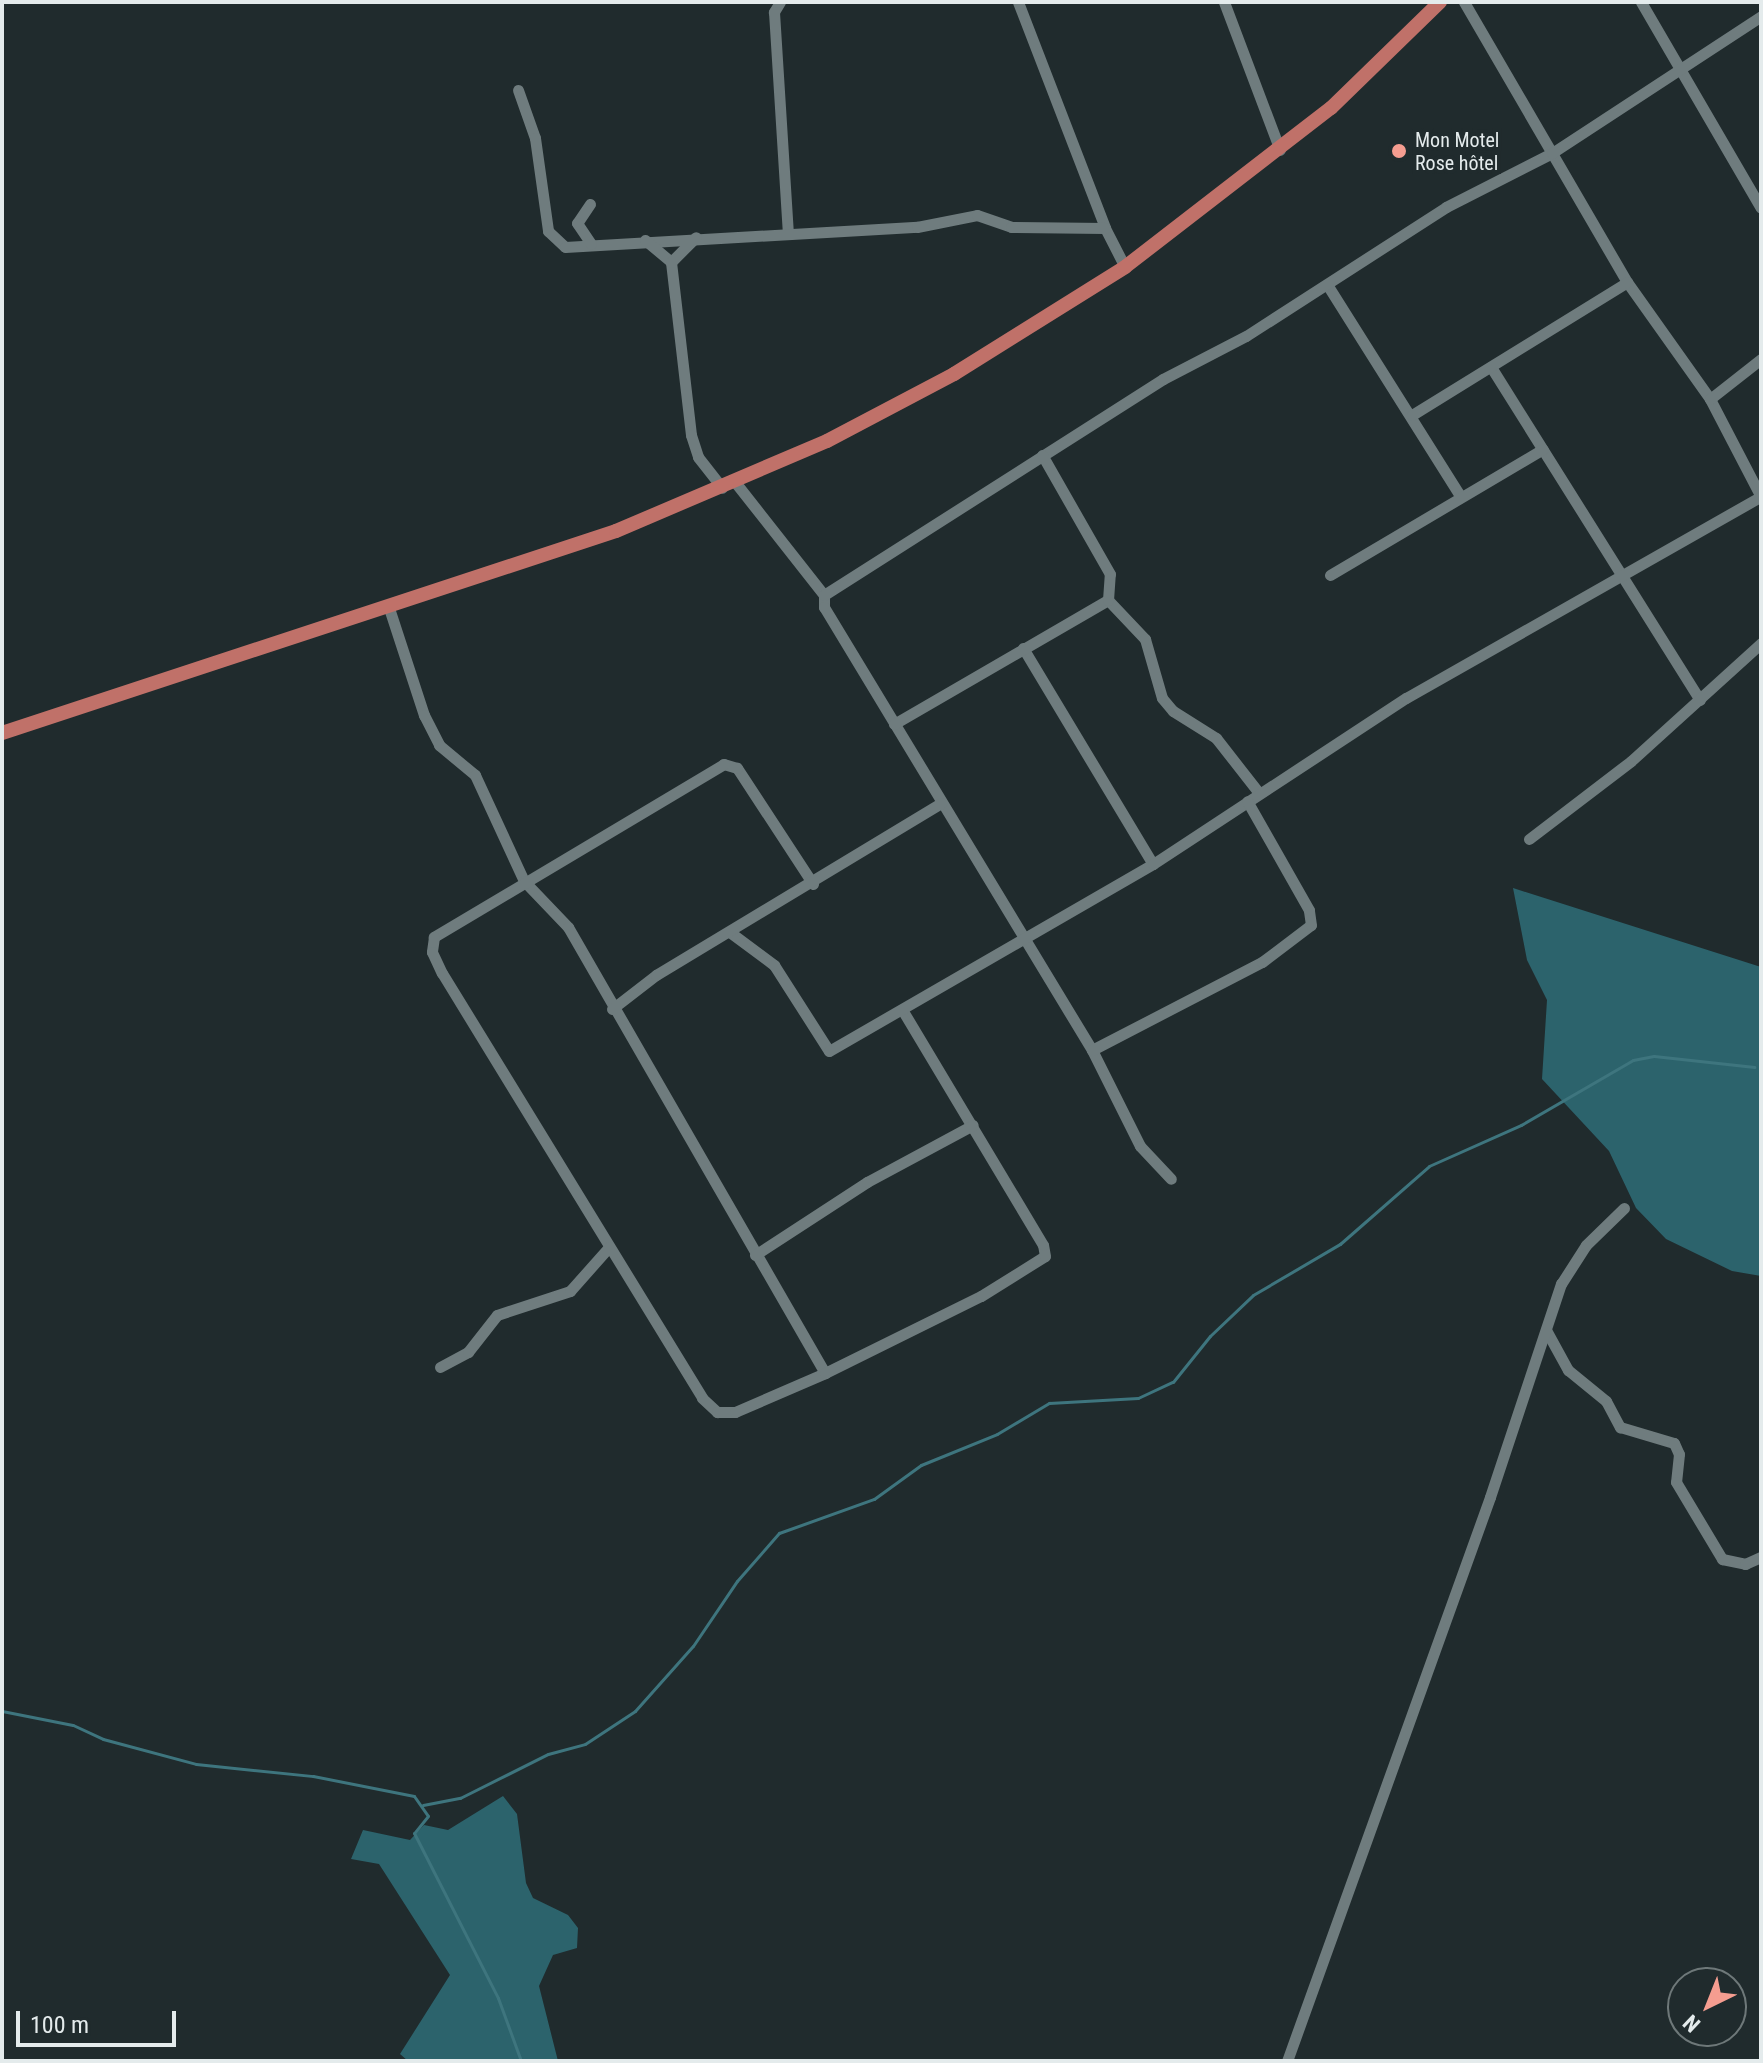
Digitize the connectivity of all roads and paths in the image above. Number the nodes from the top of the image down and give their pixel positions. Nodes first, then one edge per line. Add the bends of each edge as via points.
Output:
1 (780, 2) edge
2 (1018, 2) edge
3 (1224, 2) edge
4 (1440, 2) edge
5 (1464, 2) edge
6 (1641, 2) edge
7 (1761, 16) edge
8 (1681, 71) junction
9 (518, 90) dead end
10 (1280, 150) junction
11 (1552, 153) junction
12 (590, 204) dead end
13 (1761, 208) edge
14 (1105, 228) junction
15 (788, 232) junction
16 (696, 237) junction
17 (644, 239) junction
18 (591, 244) junction
19 (671, 262) junction
20 (1125, 267) junction
21 (1627, 282) junction
22 (1328, 286) junction
23 (1761, 359) edge
24 (1491, 367) junction
25 (1710, 399) junction
26 (1412, 415) junction
27 (1543, 449) junction
28 (1042, 455) junction
29 (728, 485) junction
30 (1461, 497) junction
31 (1761, 497) edge
32 (1330, 575) dead end
33 (1624, 576) junction
34 (824, 595) junction
35 (1108, 600) junction
36 (388, 605) junction
37 (1761, 643) edge
38 (1023, 648) junction
39 (1700, 700) junction
40 (894, 724) junction
41 (2, 733) edge
42 (1259, 793) junction
43 (1247, 801) junction
44 (941, 803) junction
45 (1529, 839) dead end
46 (1153, 864) junction
47 (524, 881) junction
48 (813, 884) junction
49 (731, 933) junction
50 (1020, 936) junction
51 (612, 1009) junction
52 (903, 1011) junction
53 (1092, 1050) junction
54 (973, 1125) junction
55 (1171, 1179) dead end
56 (1624, 1208) dead end
57 (609, 1247) junction
58 (755, 1255) junction
59 (1546, 1330) junction
60 (440, 1367) dead end
61 (825, 1373) junction
62 (1761, 1557) edge
63 (1287, 2061) edge

1 - 15 street via 774,12
2 - 14 street
3 - 10 street
4 - 10 main road
5 - 11 street
6 - 8 street via 1668,40
7 - 8 street
8 - 11 street
8 - 13 street
9 - 18 street via 535,138 548,231 565,247
10 - 20 main road
11 - 21 street
11 - 22 street via 1446,207
12 - 18 street via 577,223
14 - 15 street via 1011,227 977,215 917,227
14 - 20 street
15 - 16 street
16 - 17 street
16 - 19 street
17 - 18 street
17 - 19 street
19 - 29 street via 691,435 698,457
20 - 29 main road via 954,374
21 - 24 street
21 - 25 street
22 - 26 street
22 - 28 street
23 - 25 street
24 - 26 street
24 - 27 street
25 - 31 street
26 - 30 street
27 - 30 street
27 - 33 street
28 - 34 street
28 - 35 street via 1110,574
29 - 34 street
29 - 36 main road via 616,531
30 - 32 street
31 - 33 street
33 - 39 street
33 - 42 street via 1406,698
34 - 40 street via 824,607
35 - 38 street
35 - 42 street via 1145,639 1162,698 1216,738
36 - 41 main road
36 - 47 street via 424,715 439,745 475,775
37 - 39 street
38 - 40 street
38 - 46 street
39 - 45 street
40 - 44 street
42 - 43 street
43 - 46 street
43 - 53 street via 1309,910 1311,925 1262,962
44 - 48 street
44 - 50 street
46 - 50 street
47 - 48 street via 724,764 737,768
47 - 51 street via 568,927
47 - 57 street via 434,937 432,952
48 - 49 street
49 - 51 street via 656,975
49 - 52 street via 774,965 829,1051
50 - 52 street
50 - 53 street
51 - 58 street
52 - 54 street
53 - 55 street via 1140,1146
54 - 58 street via 867,1182
54 - 61 street via 1045,1256 981,1296
56 - 59 street via 1566,1272
57 - 60 street via 570,1291 497,1315 468,1352
57 - 61 street via 702,1398 717,1412 735,1412
58 - 61 street
59 - 62 street via 1568,1370 1606,1401 1620,1427 1674,1443 1679,1454 1676,1482 1722,1559 1745,1564
59 - 63 street

